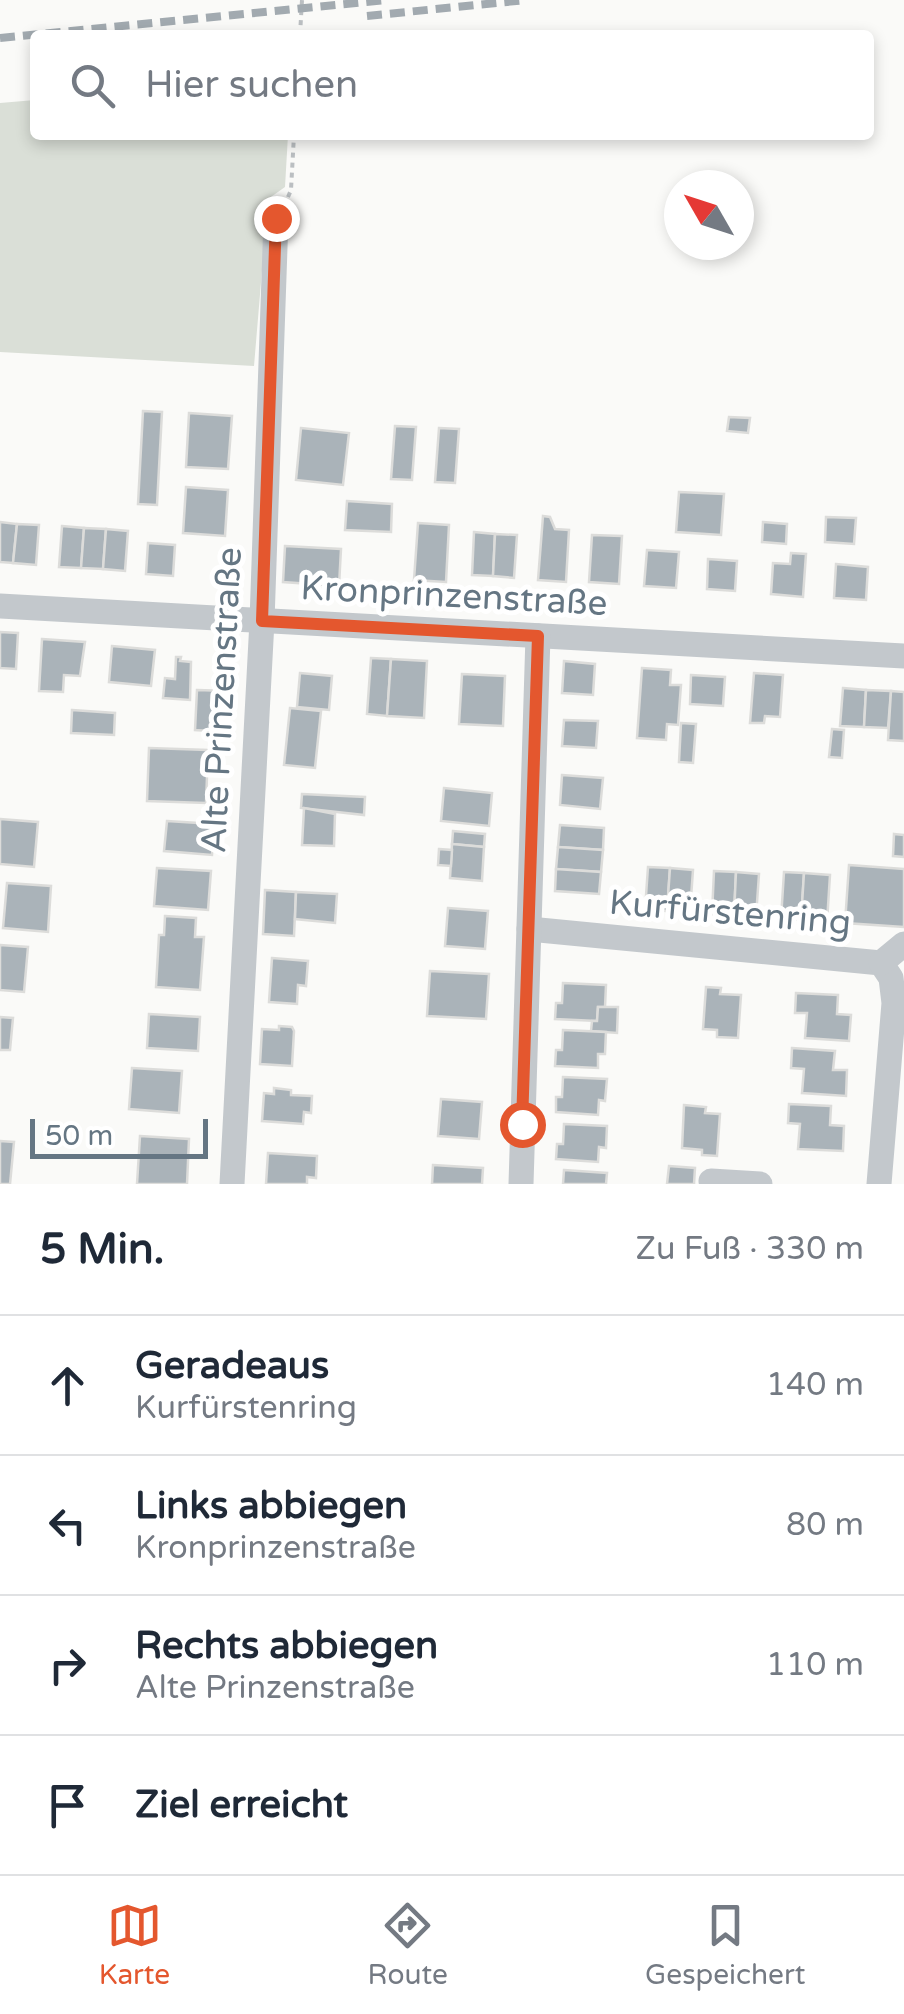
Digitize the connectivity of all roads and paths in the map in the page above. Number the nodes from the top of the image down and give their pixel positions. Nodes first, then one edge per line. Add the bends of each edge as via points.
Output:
1 (302, 0) edge
2 (300, 30) edge
3 (294, 140) edge
4 (276, 218) joint
5 (0, 606) edge
6 (262, 621) junction
7 (538, 636) junction
8 (904, 656) edge
9 (528, 929) junction
10 (904, 944) edge
11 (881, 963) junction
12 (711, 1181) dead end
13 (232, 1184) edge
14 (521, 1184) edge
15 (760, 1184) edge
16 (879, 1184) edge

1 - 2 path
3 - 4 path via 291,190
4 - 6 street, Alte Prinzenstraße
5 - 6 street, Kronprinzenstraße
6 - 7 street, Kronprinzenstraße
6 - 13 street, Alte Prinzenstraße
7 - 8 street, Kronprinzenstraße
7 - 9 street
9 - 11 street, Kurfürstenring
9 - 14 street
10 - 11 street
11 - 16 street, Kurfürstenring via 894,1003
12 - 15 street

